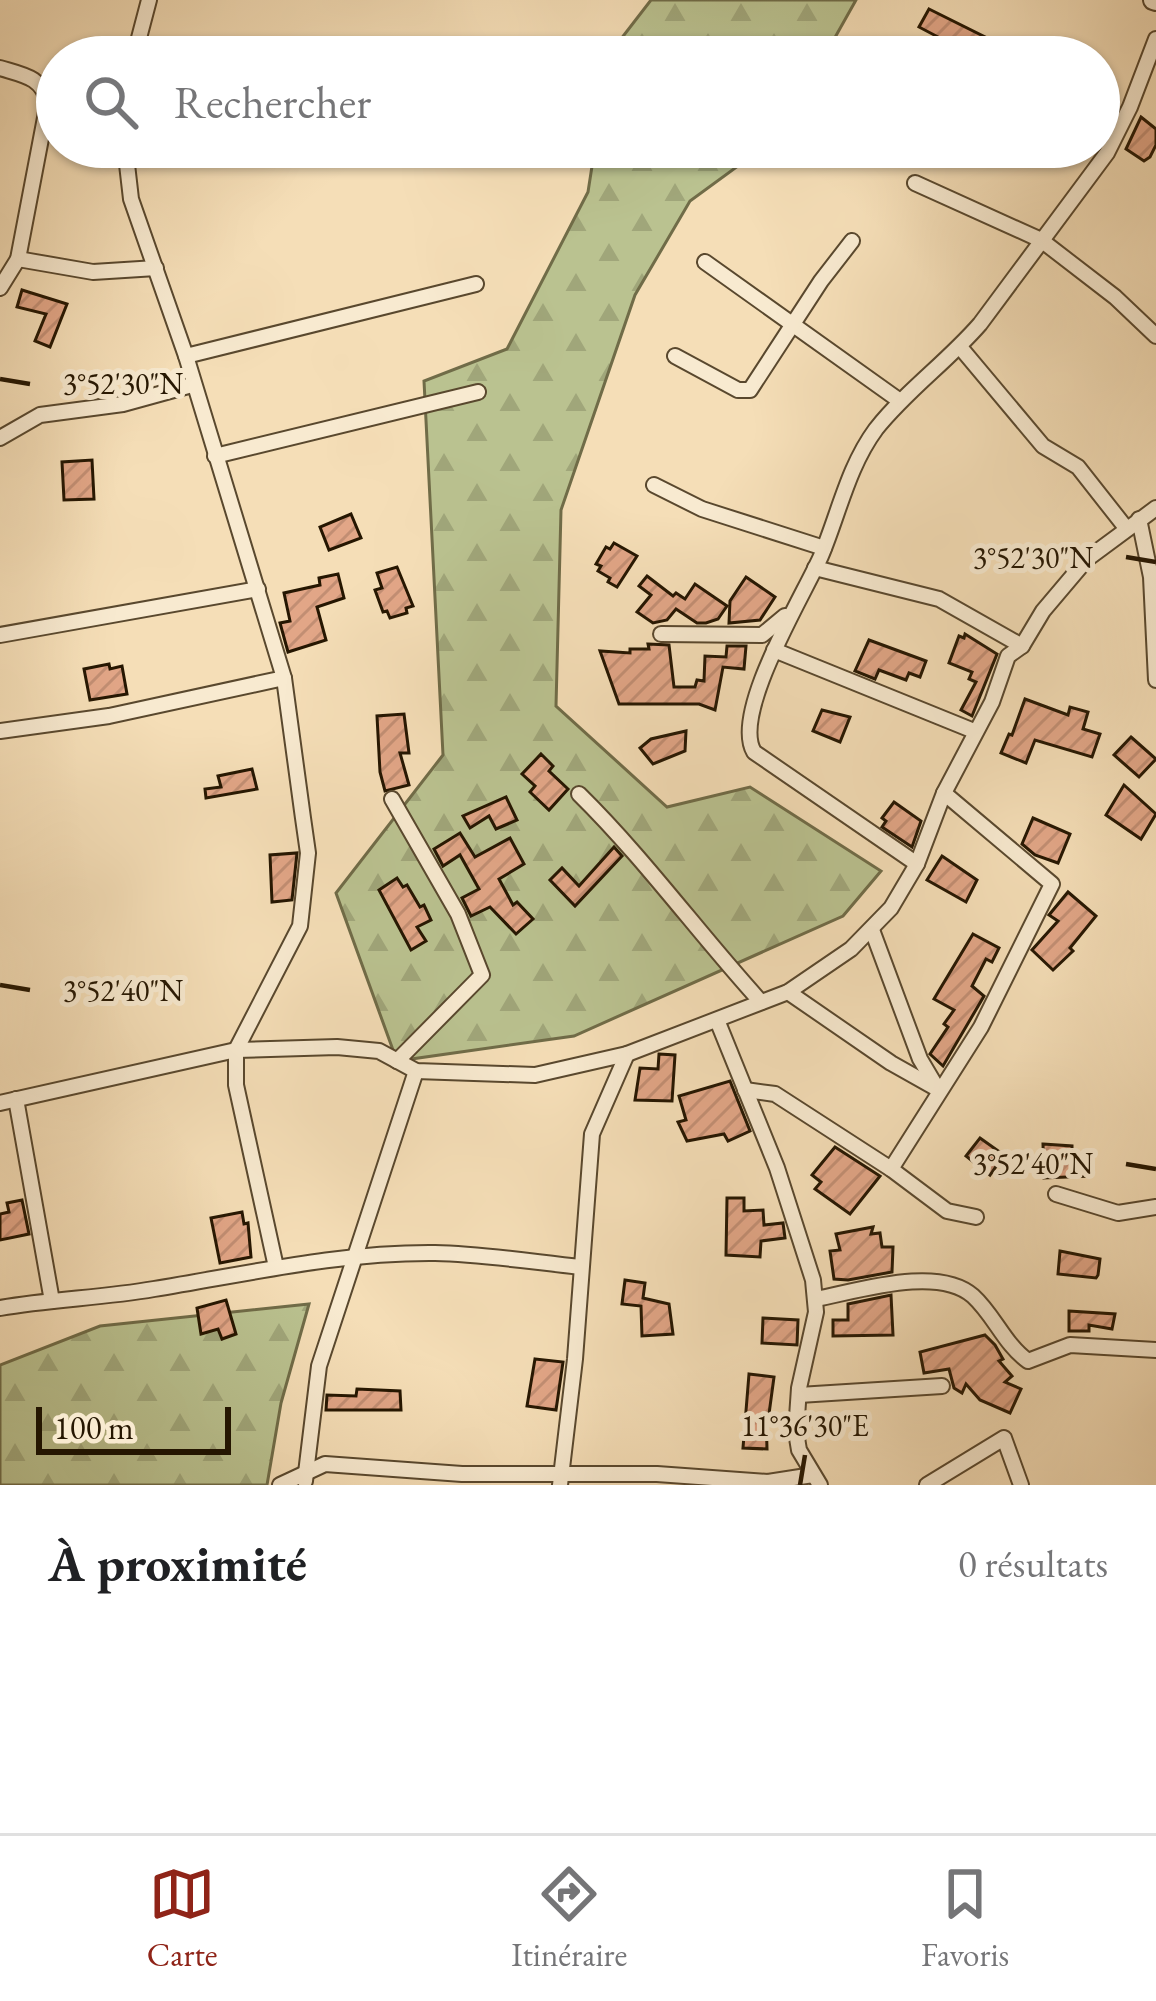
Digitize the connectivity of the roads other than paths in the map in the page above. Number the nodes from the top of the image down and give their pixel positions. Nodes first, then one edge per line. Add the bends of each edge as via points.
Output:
1 (149, 0) edge
2 (140, 36) edge
3 (1156, 39) edge
4 (0, 68) edge
5 (36, 80) edge
6 (1120, 126) edge
7 (36, 165) edge
8 (127, 168) edge
9 (1096, 168) edge
10 (915, 183) dead end
11 (1041, 240) junction
12 (852, 241) dead end
13 (18, 259) junction
14 (705, 262) dead end
15 (156, 268) junction
16 (476, 284) dead end
17 (0, 288) edge
18 (792, 326) junction
19 (1156, 336) edge
20 (960, 346) junction
21 (186, 356) junction
22 (675, 356) dead end
23 (192, 385) junction
24 (478, 392) dead end
25 (900, 401) junction
26 (0, 438) edge
27 (215, 456) junction
28 (654, 485) dead end
29 (1156, 508) edge
30 (1132, 524) junction
31 (824, 548) junction
32 (815, 568) junction
33 (258, 589) junction
34 (789, 613) junction
35 (1154, 618) edge
36 (662, 634) dead end
37 (0, 635) edge
38 (1022, 646) junction
39 (774, 650) junction
40 (1155, 672) edge
41 (284, 678) junction
42 (0, 731) edge
43 (974, 731) junction
44 (944, 793) junction
45 (579, 794) dead end
46 (392, 799) dead end
47 (917, 864) junction
48 (872, 930) junction
49 (788, 992) junction
50 (761, 1003) junction
51 (717, 1019) junction
52 (236, 1050) junction
53 (627, 1054) junction
54 (397, 1061) junction
55 (416, 1071) junction
56 (746, 1090) junction
57 (939, 1090) junction
58 (8, 1101) edge
59 (891, 1168) junction
60 (1056, 1194) dead end
61 (1156, 1207) edge
62 (976, 1217) dead end
63 (355, 1257) junction
64 (275, 1267) junction
65 (580, 1267) junction
66 (816, 1299) junction
67 (52, 1301) junction
68 (0, 1308) edge
69 (1156, 1350) edge
70 (942, 1386) dead end
71 (799, 1395) junction
72 (306, 1480) edge
73 (560, 1480) edge
74 (817, 1480) edge
75 (280, 1485) edge
76 (927, 1485) edge
77 (1021, 1485) edge

1 - 2 street
3 - 6 street
4 - 5 street
7 - 13 street
8 - 15 street
9 - 11 street
10 - 11 street
11 - 19 street
11 - 20 street
12 - 18 street
13 - 15 street via 93,272
13 - 17 street
14 - 18 street
15 - 21 street
16 - 21 street
18 - 22 street via 750,390
18 - 25 street
20 - 25 street
20 - 30 street via 1043,446 1078,467
21 - 23 street
23 - 26 street via 40,415
23 - 27 street
24 - 27 street
25 - 31 street via 851,471
27 - 33 street
28 - 31 street
29 - 30 street
30 - 35 street via 1148,558
30 - 38 street via 1061,587
31 - 32 street
32 - 34 street
32 - 38 street via 938,599
33 - 37 street
33 - 41 street
34 - 36 street via 762,635
34 - 39 street
35 - 40 street
38 - 43 street via 1008,656
39 - 43 street
39 - 47 street via 750,746
41 - 42 street
41 - 52 street via 306,889 300,926
43 - 44 street
44 - 47 street
44 - 57 street via 1052,884 981,1027
45 - 50 street
46 - 54 street via 458,914 482,975
47 - 48 street
48 - 49 street
48 - 57 street
49 - 50 street
49 - 57 street
50 - 51 street
51 - 53 street
51 - 56 street
52 - 54 street via 337,1047
52 - 58 street
52 - 64 street via 236,1085
53 - 55 street via 535,1075
53 - 65 street via 592,1134
54 - 55 street
55 - 63 street
56 - 59 street via 776,1094
56 - 66 street
57 - 59 street
58 - 67 street
59 - 62 street via 947,1211
60 - 61 street via 1118,1214
63 - 64 street
63 - 65 street via 436,1253
63 - 72 street via 319,1366
64 - 67 street
65 - 73 street
66 - 69 street via 934,1281 976,1298 1028,1361 1070,1345
66 - 71 street
67 - 68 street
70 - 71 street
71 - 74 street via 799,1450
72 - 73 street via 325,1464
72 - 75 street
73 - 74 street
76 - 77 street via 1004,1438

